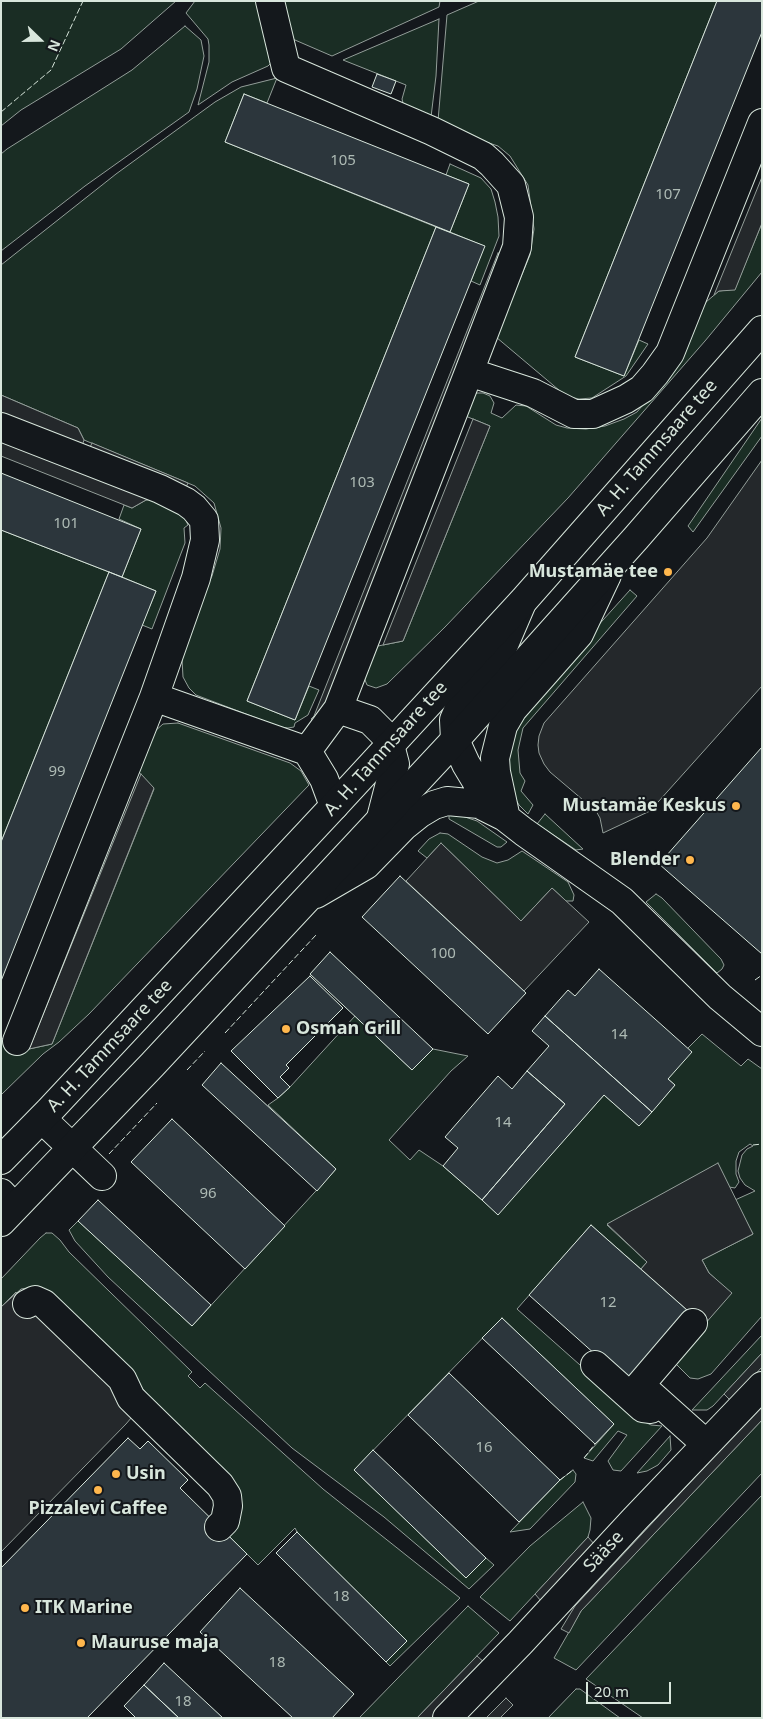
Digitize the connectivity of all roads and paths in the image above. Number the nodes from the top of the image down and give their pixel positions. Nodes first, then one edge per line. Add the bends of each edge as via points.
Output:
1 (270, 1) edge
2 (762, 123) edge
3 (762, 330) edge
4 (469, 372) junction
5 (762, 394) edge
6 (1, 427) edge
7 (613, 564) junction
8 (524, 600) junction
9 (154, 697) junction
10 (338, 709) junction
11 (455, 740) junction
12 (390, 745) junction
13 (307, 751) junction
14 (334, 806) junction
15 (381, 818) junction
16 (506, 818) junction
17 (308, 899) junction
18 (762, 1032) edge
19 (17, 1041) dead end
20 (42, 1119) junction
21 (72, 1147) junction
22 (1, 1160) edge
23 (102, 1176) dead end
24 (6, 1207) edge
25 (27, 1304) dead end
26 (693, 1323) dead end
27 (595, 1365) dead end
28 (762, 1386) edge
29 (670, 1411) junction
30 (706, 1444) junction
31 (219, 1527) dead end
32 (447, 1718) edge

1 - 4 street via 286,68 483,156 511,186 519,217 517,247
2 - 4 street via 670,353 642,389 593,414 574,414 533,393
3 - 8 street, A. H. Tammsaare tee
4 - 10 street
5 - 7 street
6 - 9 street via 160,489 186,502 204,520 205,540 196,578
7 - 11 street
7 - 16 street via 579,634 513,709 504,726 496,772
8 - 11 street via 497,661 463,699 454,720
8 - 12 street, A. H. Tammsaare tee
9 - 13 street
9 - 19 street
10 - 12 street via 370,720
10 - 13 street
11 - 15 street
11 - 16 street via 478,784
12 - 14 street, A. H. Tammsaare tee
12 - 15 street via 395,764
13 - 14 street
14 - 20 street, A. H. Tammsaare tee
15 - 17 street
16 - 17 street via 479,804 447,801 434,805 404,826 366,865
16 - 18 street via 622,901 720,997
17 - 21 street
20 - 21 street
20 - 22 street, A. H. Tammsaare tee
21 - 23 street
21 - 24 street
25 - 31 street via 35,1300 44,1304 122,1379 132,1398 224,1489 227,1511
26 - 29 street via 640,1385
27 - 29 street via 643,1408
28 - 30 street, Sääse
29 - 30 street
30 - 32 street, Sääse

